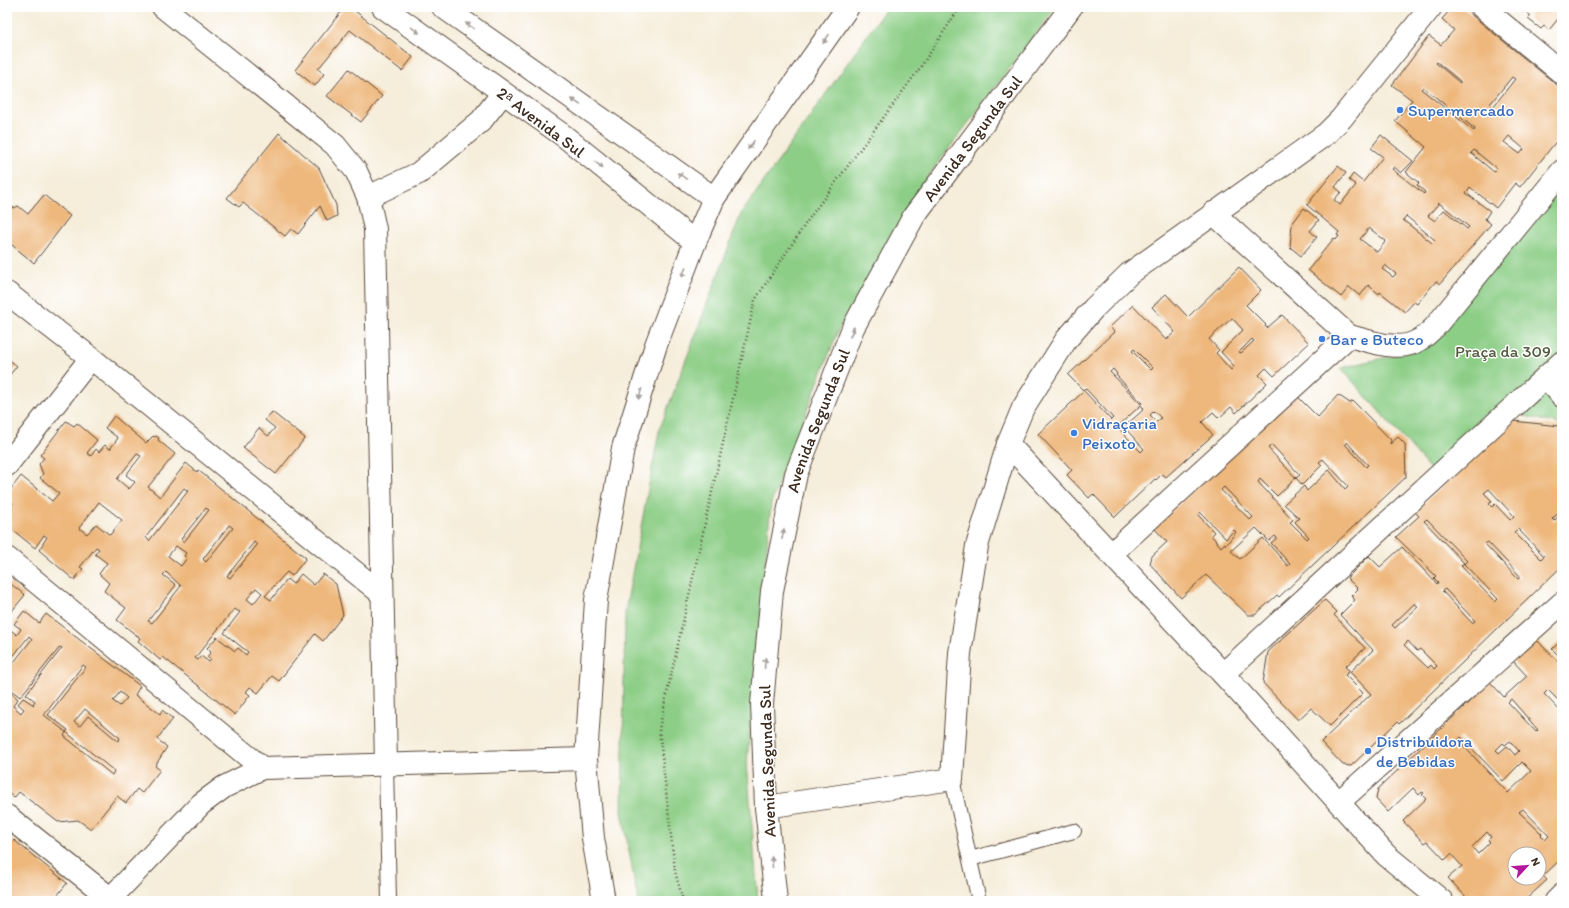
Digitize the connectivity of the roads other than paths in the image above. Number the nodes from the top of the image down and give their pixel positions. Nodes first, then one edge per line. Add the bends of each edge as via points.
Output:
1 (162, 7) edge
2 (383, 7) edge
3 (443, 7) edge
4 (848, 7) edge
5 (1071, 7) edge
6 (1431, 7) edge
7 (1482, 7) edge
8 (1562, 73) edge
9 (503, 93) junction
10 (1562, 171) edge
11 (368, 197) junction
12 (714, 198) junction
13 (1213, 213) junction
14 (695, 242) junction
15 (7, 293) edge
16 (1349, 336) junction
17 (91, 358) junction
18 (1562, 362) edge
19 (1546, 377) junction
20 (1562, 396) edge
21 (1008, 444) junction
22 (7, 465) edge
23 (1112, 553) junction
24 (7, 558) edge
25 (382, 594) junction
26 (1562, 603) edge
27 (1223, 674) junction
28 (586, 759) junction
29 (386, 764) junction
30 (262, 768) junction
31 (952, 779) junction
32 (1339, 802) junction
33 (766, 807) junction
34 (7, 816) edge
35 (1074, 830) dead end
36 (970, 859) junction
37 (1562, 895) edge
38 (109, 900) edge
39 (389, 901) edge
40 (604, 901) edge
41 (776, 901) edge
42 (979, 901) edge
43 (1442, 901) edge
44 (1556, 901) edge

1 - 11 street via 335,145 356,171
2 -> 9 street, 2ᵃ Avenida Sul
12 -> 3 street, 2ᵃ Avenida Sul
4 -> 12 street
33 -> 5 street, Avenida Segunda Sul via 763,689 772,591 796,474 854,328 914,216
6 - 13 street via 1341,119 1326,134
7 - 8 street
9 - 11 street via 481,121 419,173
9 -> 14 street, 2ᵃ Avenida Sul via 564,136
10 - 16 street via 1449,311 1419,341 1402,346 1383,345
11 - 25 street via 375,229
12 - 14 street
13 - 16 street
13 - 21 street via 1130,274 1075,329 1023,408
14 -> 28 street via 656,345 623,448 596,600
15 - 17 street
16 - 23 street
17 - 22 street
17 - 25 street
18 - 19 street
19 - 20 street
19 - 27 street
21 - 23 street
21 - 31 street via 977,546 960,652
23 - 27 street
24 - 30 street
25 - 29 street
26 - 32 street
27 - 32 street
28 - 29 street
28 - 40 street via 593,838
29 - 30 street
29 - 39 lane
30 - 38 street via 224,787 201,804
31 - 33 street
31 - 36 lane
32 - 43 street via 1386,855
41 -> 33 street, Avenida Segunda Sul
34 - 38 street
35 - 36 lane
36 - 42 lane
37 - 44 street

